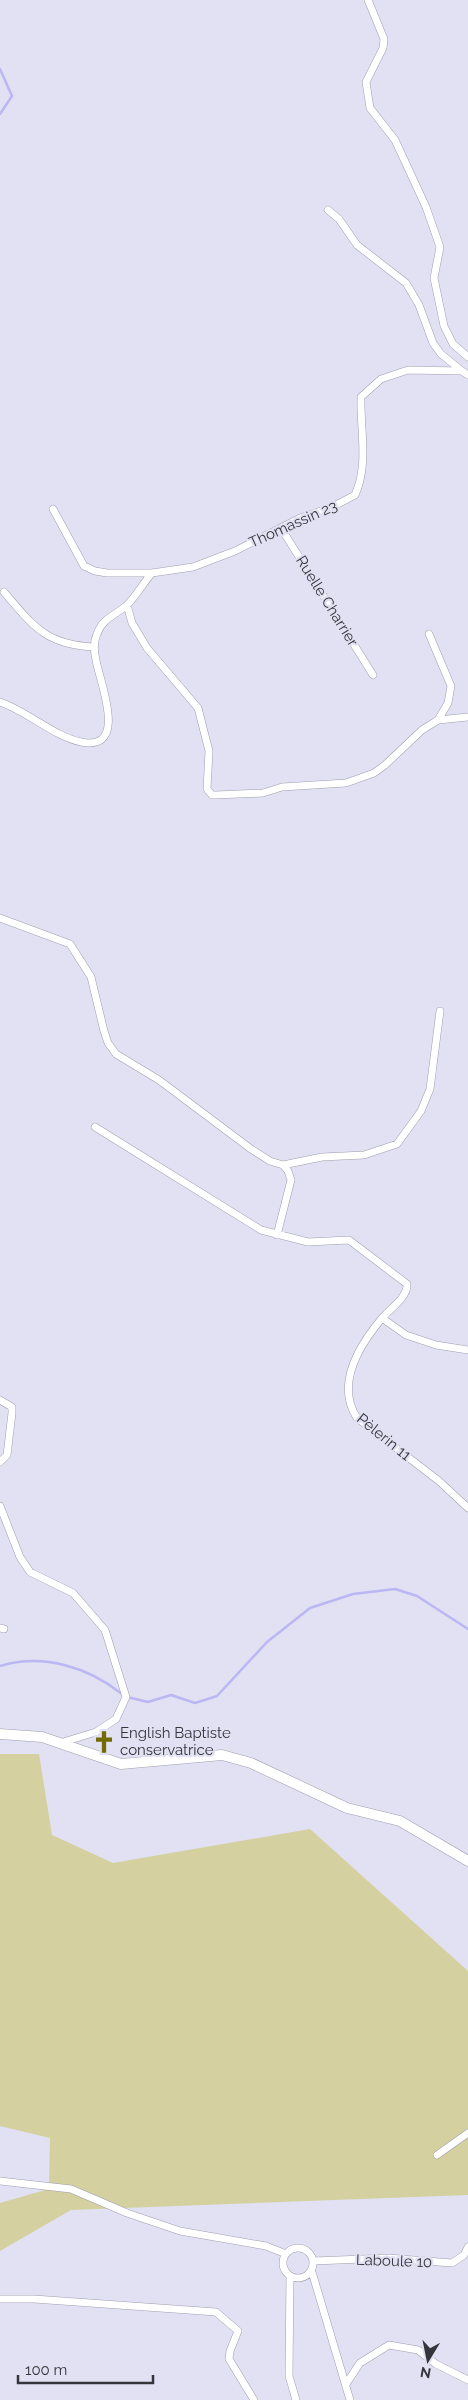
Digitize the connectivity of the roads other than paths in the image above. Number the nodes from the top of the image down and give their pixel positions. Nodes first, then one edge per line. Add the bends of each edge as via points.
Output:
1 (368, 0) edge
2 (328, 210) dead end
3 (468, 357) edge
4 (465, 373) edge
5 (53, 508) dead end
6 (281, 528) junction
7 (152, 573) junction
8 (4, 592) dead end
9 (127, 605) junction
10 (429, 634) dead end
11 (94, 646) junction
12 (372, 675) dead end
13 (0, 702) edge
14 (468, 717) edge
15 (438, 720) junction
16 (0, 918) edge
17 (440, 1011) dead end
18 (95, 1127) dead end
19 (282, 1165) junction
20 (277, 1235) junction
21 (382, 1318) junction
22 (468, 1350) edge
23 (0, 1400) edge
24 (0, 1462) edge
25 (0, 1506) edge
26 (468, 1508) edge
27 (0, 1734) edge
28 (59, 1744) junction
29 (468, 1861) edge
30 (468, 2133) edge
31 (437, 2155) dead end
32 (0, 2181) edge
33 (468, 2247) edge
34 (286, 2254) junction
35 (314, 2261) junction
36 (312, 2272) junction
37 (290, 2276) junction
38 (0, 2299) edge
39 (468, 2380) edge
40 (346, 2384) junction
41 (254, 2400) edge
42 (296, 2400) edge
43 (350, 2400) edge

1 - 3 street via 384,39 383,48 366,82 370,108 395,140 426,207 440,247 434,278 444,326 453,344
2 - 4 street via 339,219 357,245 406,282 433,343 441,354
4 - 6 street, Thomassin 23 via 408,370 381,379 362,397 363,472 355,495
5 - 7 street, Thomassin 23 via 84,566 95,572
6 - 7 street, Thomassin 23 via 193,567
6 - 12 street, Ruelle Charrier
7 - 9 street
8 - 11 street via 32,625 54,639 72,646
9 - 11 street via 101,626
9 - 15 street via 132,623 147,648 198,708 209,751 206,784 212,794 263,793 282,787 340,784 359,779 385,765 416,734
10 - 15 street via 451,686 448,703
11 - 13 street via 109,716 108,728 102,738 83,742 70,738 18,708
14 - 15 street
16 - 19 street via 70,944 91,978 108,1044 116,1054 176,1092 250,1149
17 - 19 street via 430,1089 421,1111 397,1144 364,1155 322,1156
18 - 20 street via 244,1220
19 - 20 street via 291,1180
20 - 21 street, Pèlerin 11 via 308,1242 349,1240 407,1284 406,1293
21 - 22 street via 406,1335 436,1345
21 - 26 street, Pèlerin 11 via 361,1347 349,1375 349,1406 357,1418 439,1480
23 - 24 street via 12,1407 7,1455
25 - 28 street via 20,1557 30,1572 73,1593 105,1630 126,1697 116,1719 96,1732
27 - 28 main road via 42,1737
28 - 29 main road via 121,1764 222,1756 251,1763 348,1808 400,1821
30 - 31 street
32 - 34 street via 71,2189 180,2231 266,2246
33 - 35 street, Laboule 10 via 464,2255 452,2263 388,2258
34 - 35 street via 299,2248 309,2252
34 - 37 street via 282,2264
35 - 36 street
36 - 37 street via 299,2279
36 - 40 street
37 - 42 street via 289,2376
38 - 41 street via 216,2312 238,2331 229,2359
39 - 40 street via 436,2364 418,2350 389,2345 360,2363
40 - 43 street

